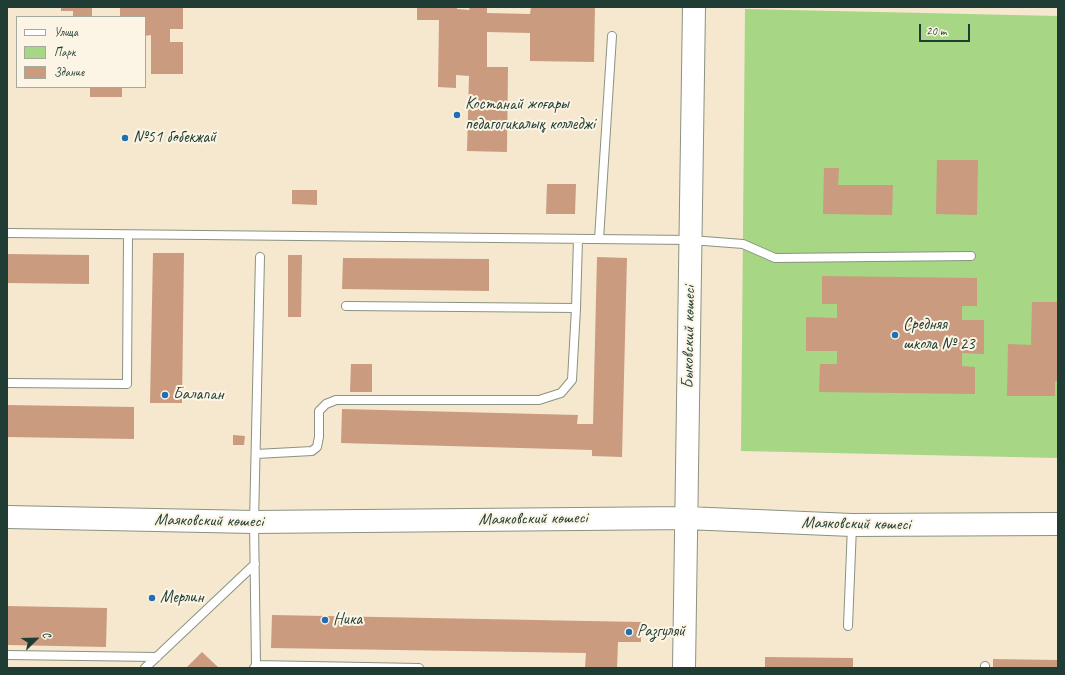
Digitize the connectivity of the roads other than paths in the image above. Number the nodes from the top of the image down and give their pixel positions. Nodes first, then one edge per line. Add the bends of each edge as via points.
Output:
1 (694, 7) edge
2 (612, 36) dead end
3 (7, 233) edge
4 (128, 235) junction
5 (578, 239) junction
6 (598, 239) junction
7 (691, 240) junction
8 (971, 256) dead end
9 (260, 257) dead end
10 (346, 306) dead end
11 (576, 308) junction
12 (7, 382) edge
13 (256, 454) junction
14 (7, 517) edge
15 (686, 518) junction
16 (254, 522) junction
17 (1058, 524) edge
18 (852, 525) junction
19 (255, 564) junction
20 (848, 626) dead end
21 (7, 654) edge
22 (157, 657) junction
23 (255, 667) edge
24 (276, 667) edge
25 (145, 668) edge
26 (419, 668) edge
27 (684, 668) edge

1 - 7 main road, Быковский көшесі
2 - 6 lane
3 - 4 lane
4 - 5 lane
4 - 12 lane via 126,384
5 - 6 lane
5 - 11 lane
6 - 7 lane
7 - 8 lane via 743,244 775,258
7 - 15 main road, Быковский көшесі
9 - 13 lane
10 - 11 lane
11 - 13 lane via 572,380 561,393 539,400 336,400 326,404 320,411 318,442 312,451
13 - 16 lane
14 - 16 main road, Маяковский көшесі
15 - 16 main road, Маяковский көшесі
15 - 18 main road, Маяковский көшесі
15 - 27 main road, Быковский көшесі
16 - 19 lane
17 - 18 main road, Маяковский көшесі
18 - 20 lane
19 - 22 lane
19 - 23 lane
21 - 22 lane
22 - 25 lane
23 - 24 lane
24 - 26 lane

